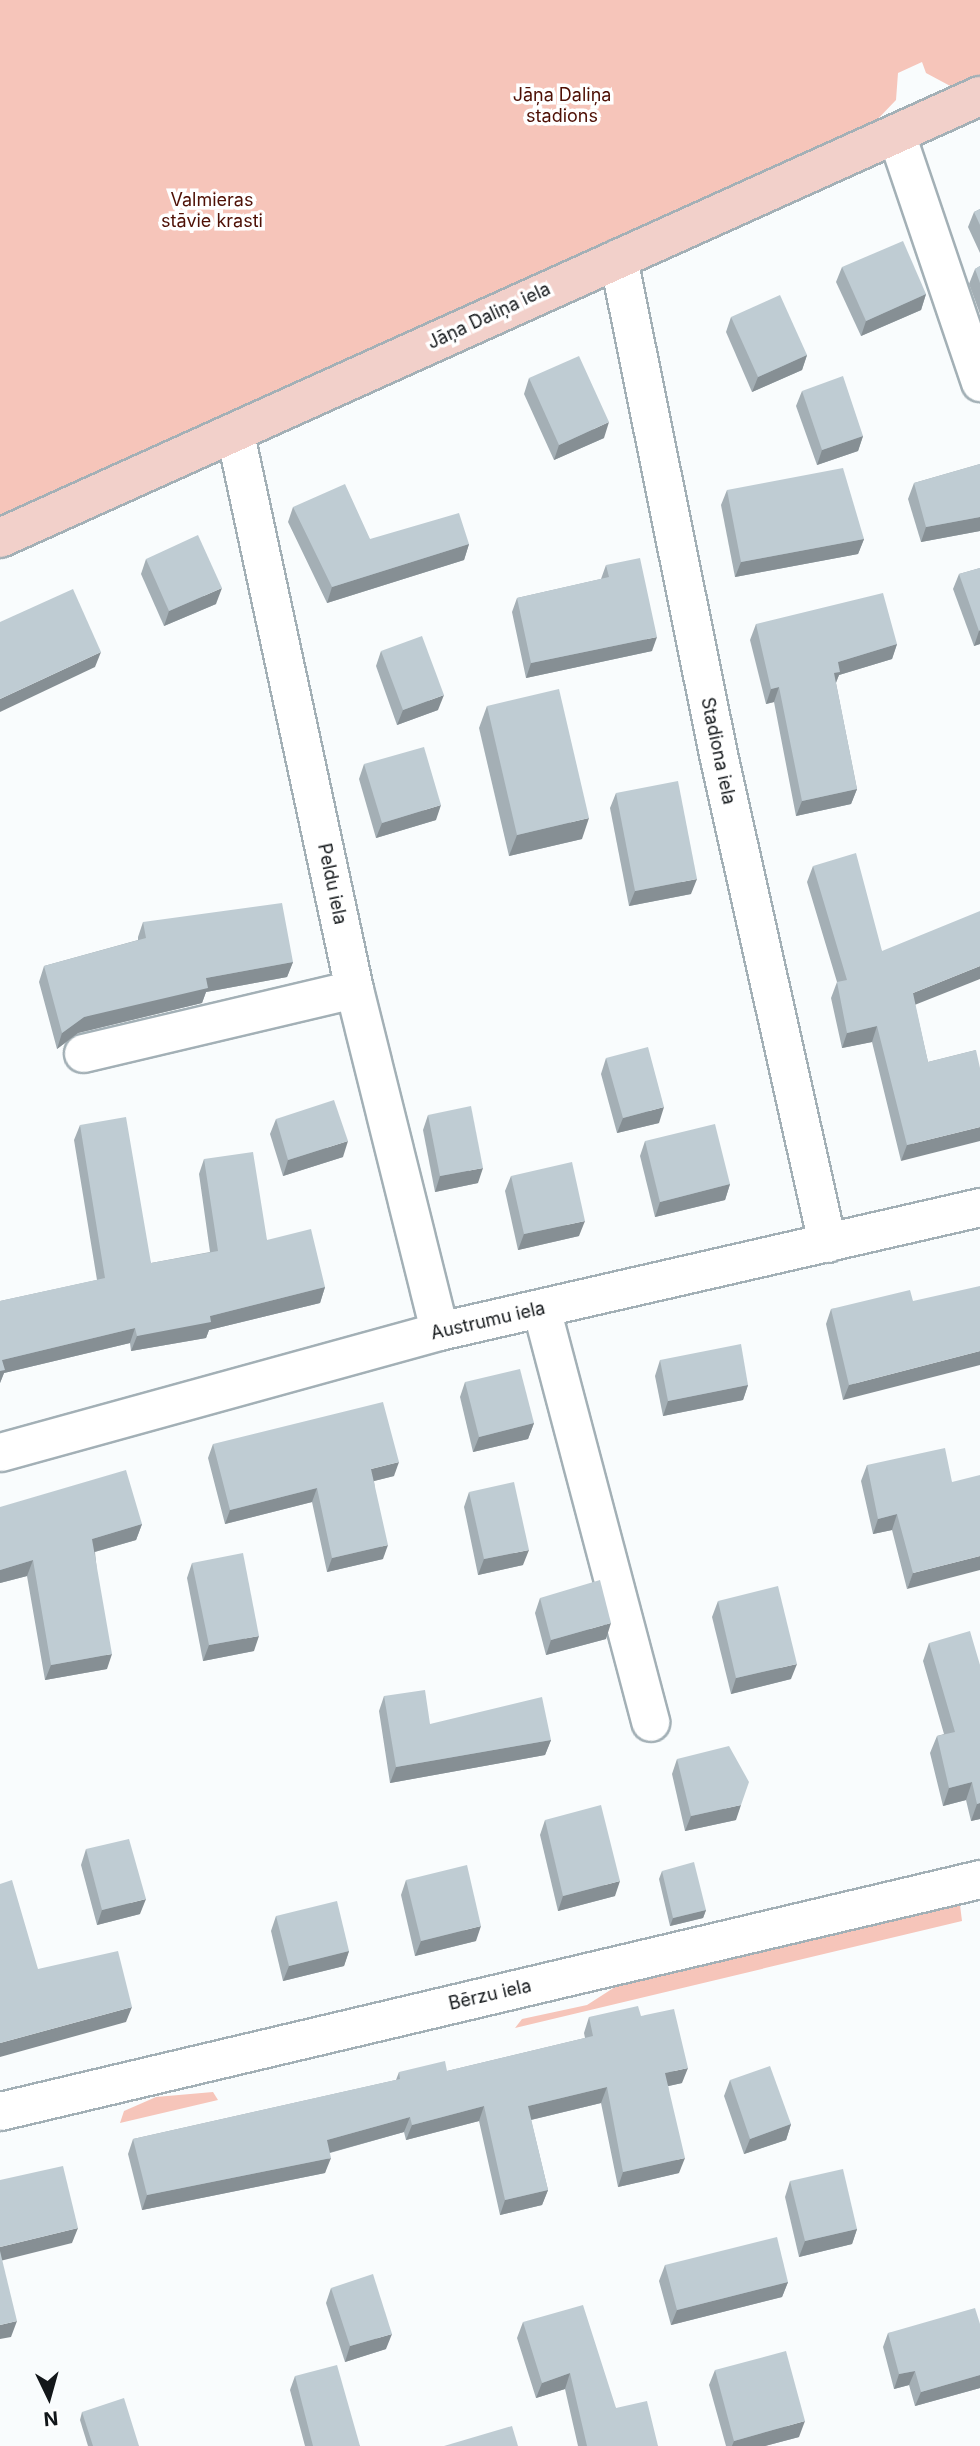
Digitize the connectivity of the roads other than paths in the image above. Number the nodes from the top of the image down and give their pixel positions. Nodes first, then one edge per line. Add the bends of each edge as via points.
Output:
1 (980, 96) edge
2 (896, 134) junction
3 (618, 258) junction
4 (980, 382) edge
5 (235, 434) junction
6 (0, 538) edge
7 (354, 989) junction
8 (83, 1053) dead end
9 (980, 1207) edge
10 (827, 1243) junction
11 (541, 1308) junction
12 (439, 1331) junction
13 (0, 1452) edge
14 (650, 1722) dead end
15 (980, 1879) edge
16 (0, 2110) edge

1 - 2 street, Jāņa Daliņa iela
2 - 3 street, Jāņa Daliņa iela
2 - 4 street
3 - 5 street, Jāņa Daliņa iela
3 - 10 street, Stadiona iela via 718,754
5 - 6 street, Jāņa Daliņa iela
5 - 7 street, Peldu iela
7 - 8 street
7 - 12 street, Peldu iela
9 - 10 street, Austrumu iela
10 - 11 street, Austrumu iela
11 - 12 street, Austrumu iela
11 - 14 street
12 - 13 street, Austrumu iela
15 - 16 street, Bērzu iela

